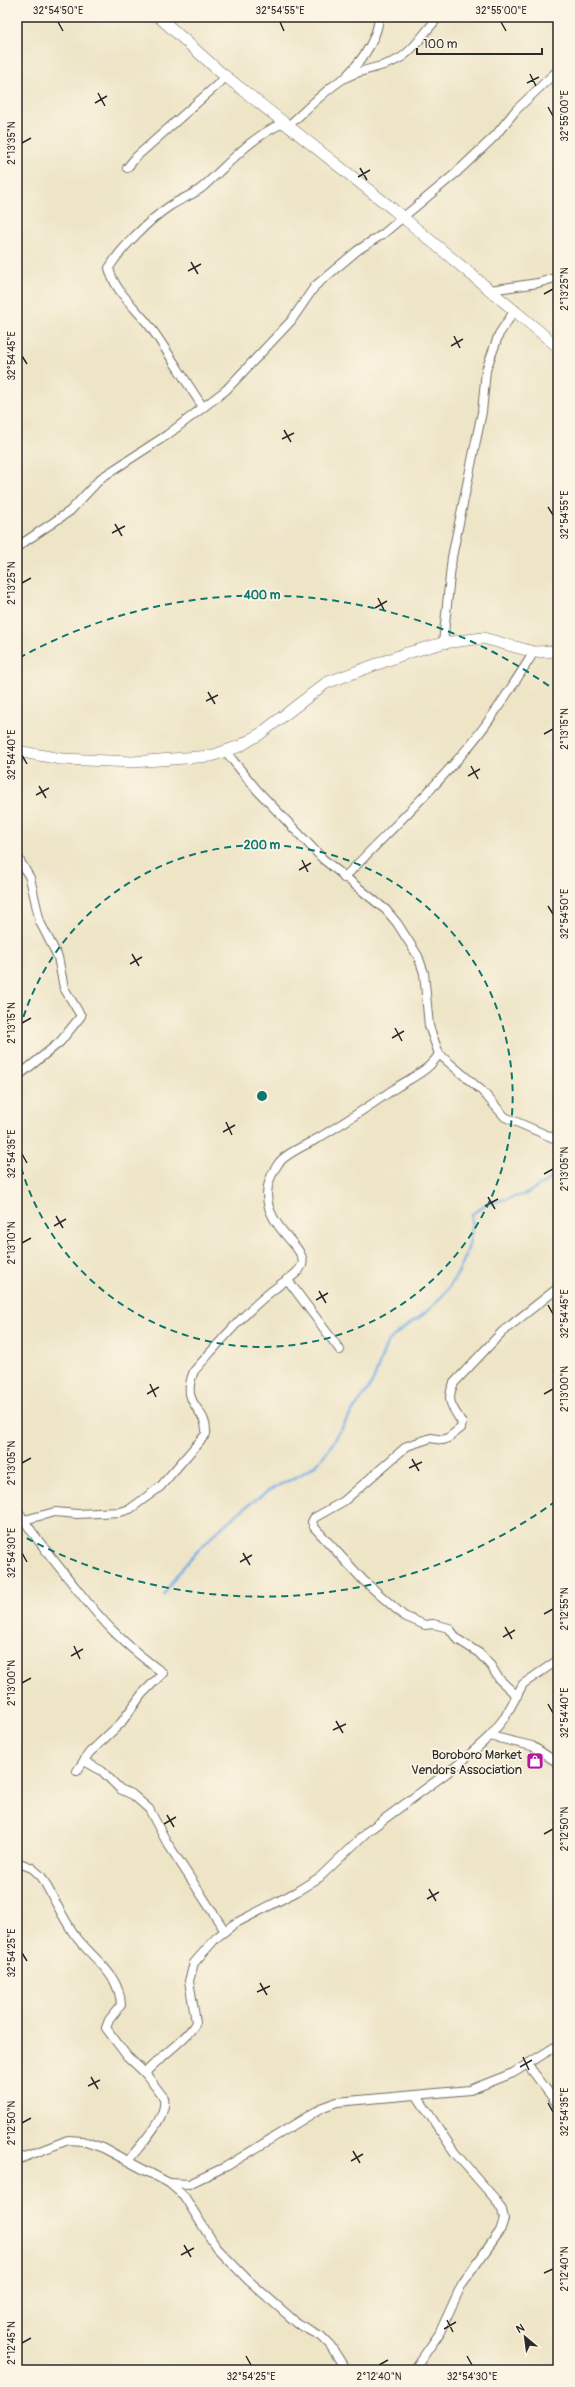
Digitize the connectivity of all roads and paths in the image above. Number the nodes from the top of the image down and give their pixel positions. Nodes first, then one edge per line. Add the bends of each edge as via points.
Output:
1 (158, 17) edge
2 (380, 17) edge
3 (439, 17) edge
4 (558, 70) edge
5 (226, 77) junction
6 (345, 78) junction
7 (286, 124) junction
8 (127, 168) dead end
9 (402, 218) junction
10 (558, 277) edge
11 (490, 290) junction
12 (515, 310) junction
13 (558, 347) edge
14 (203, 406) junction
15 (17, 547) edge
16 (443, 643) junction
17 (534, 652) junction
18 (558, 652) edge
19 (20, 751) edge
20 (226, 752) junction
21 (17, 762) edge
22 (17, 856) edge
23 (344, 878) junction
24 (439, 1054) junction
25 (17, 1077) edge
26 (558, 1140) edge
27 (287, 1279) junction
28 (558, 1288) edge
29 (340, 1350) dead end
30 (17, 1509) edge
31 (24, 1520) junction
32 (558, 1660) edge
33 (517, 1696) junction
34 (490, 1736) junction
35 (84, 1761) junction
36 (558, 1763) edge
37 (77, 1771) dead end
38 (17, 1862) edge
39 (225, 1930) junction
40 (558, 2045) edge
41 (528, 2064) junction
42 (145, 2073) junction
43 (417, 2096) junction
44 (558, 2105) edge
45 (17, 2160) edge
46 (128, 2161) junction
47 (169, 2182) junction
48 (346, 2370) edge
49 (414, 2370) edge

1 - 5 street
2 - 6 street via 369,49
3 - 6 street via 420,41 402,57 390,63 363,69
4 - 9 street via 516,110 495,136
5 - 7 street
5 - 8 street via 136,157
6 - 7 street
7 - 9 street
7 - 14 street via 250,142 204,186 190,197 170,206 129,244 109,268 118,288 150,327
9 - 11 street
9 - 14 street via 315,286 291,321 226,390
10 - 11 street via 538,283
11 - 12 street
12 - 13 street
12 - 16 street via 499,334 486,370 482,412 452,557
14 - 15 street via 167,435 101,478 70,511
16 - 17 street via 483,638
16 - 20 street via 326,683 260,734
17 - 18 street
17 - 23 street via 459,758 432,790 409,810
19 - 20 street via 61,759 133,762 198,758
19 - 21 street
20 - 23 street via 257,790
22 - 25 street via 30,878 40,922 58,957 64,988 81,1016 60,1042
23 - 24 street via 386,910 418,956 426,985 429,1026
24 - 26 street via 482,1091 505,1117
24 - 27 street via 413,1077 278,1163 266,1192 268,1204 284,1235 301,1254 302,1264 299,1270
27 - 29 street
27 - 31 street via 248,1313 194,1371 190,1381 191,1400 204,1421 206,1434 160,1487 130,1509 120,1512 55,1512
28 - 33 street via 502,1332 454,1383 450,1403 462,1423 458,1432 443,1440 431,1438 407,1446 344,1501 314,1518 312,1522 363,1580 397,1610 414,1621 449,1628 458,1639 479,1653 499,1679
30 - 31 street
31 - 35 street via 42,1549 96,1614 123,1642 163,1672 142,1694 121,1724 89,1753
32 - 33 street via 527,1680 519,1688
33 - 34 street
34 - 36 street via 532,1746
34 - 39 street via 436,1783 368,1832 320,1877
35 - 37 street
35 - 39 street via 102,1771 120,1789 134,1795 149,1809 166,1842
38 - 42 street via 32,1868 41,1876 73,1933 106,1969 118,1991 121,2004 108,2020 106,2028 127,2056
39 - 42 street via 194,1963 188,1981 196,2018 195,2026
40 - 41 street
41 - 43 street via 470,2090
41 - 44 street
42 - 46 street via 165,2103 160,2120
43 - 47 street via 338,2102 323,2107 227,2166 195,2182 184,2185
43 - 49 street via 455,2153 496,2200 504,2219 500,2232 462,2284 439,2334
45 - 46 street via 68,2140 103,2148
46 - 47 street
47 - 48 street via 184,2196 216,2247 290,2317 321,2336

